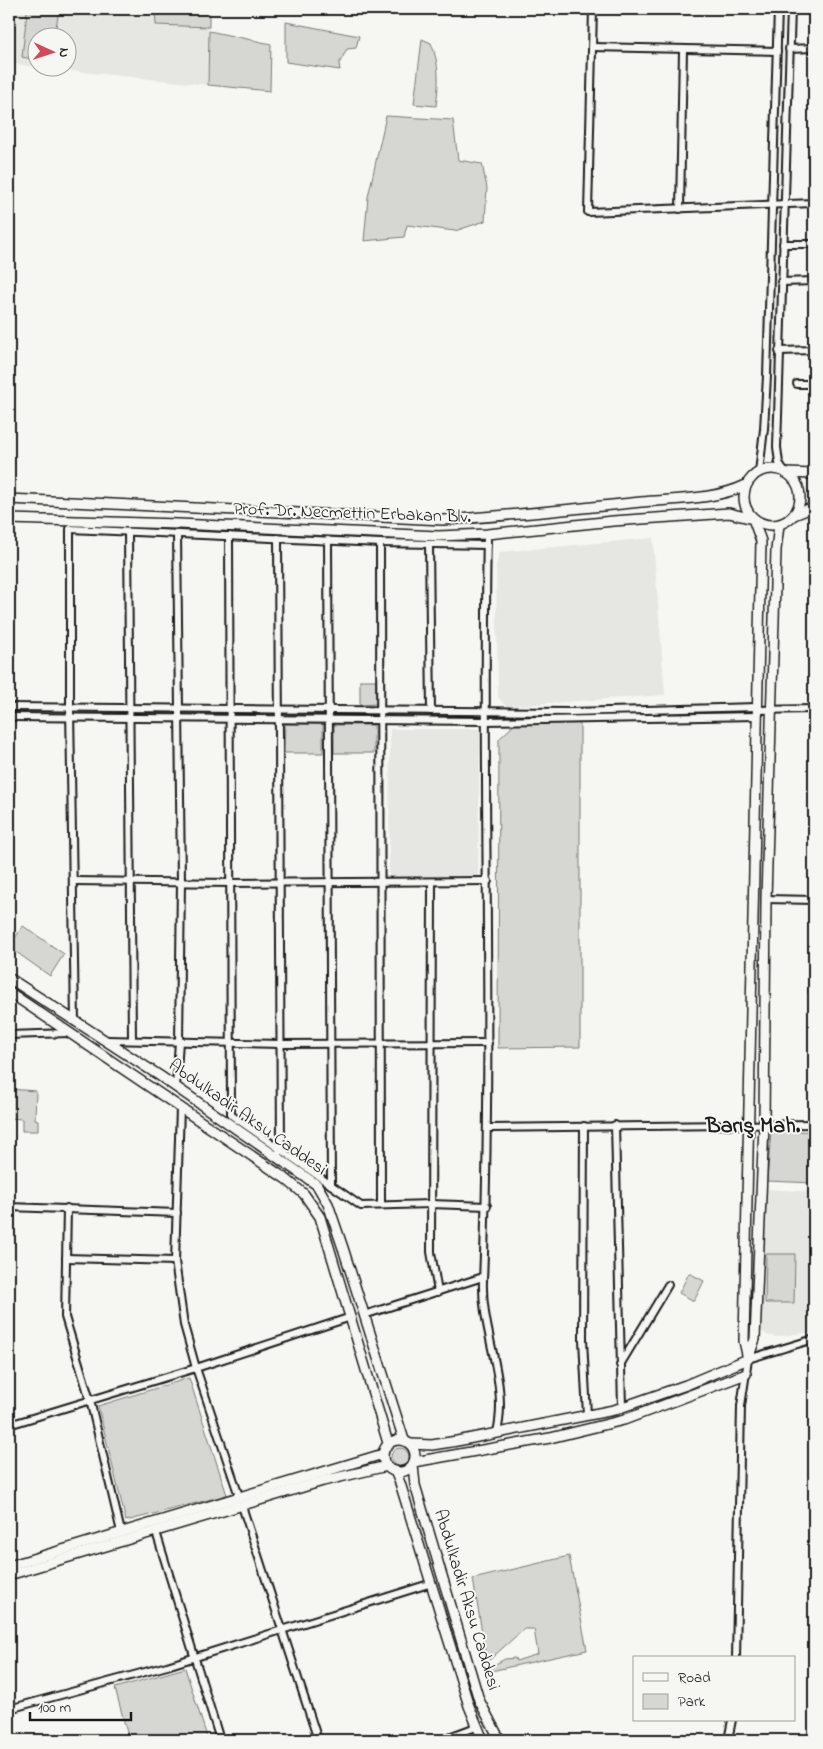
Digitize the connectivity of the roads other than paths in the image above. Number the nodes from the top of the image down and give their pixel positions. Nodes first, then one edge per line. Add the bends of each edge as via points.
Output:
1 (592, 9) edge
2 (778, 9) edge
3 (791, 9) edge
4 (592, 47) junction
5 (814, 48) edge
6 (789, 49) junction
7 (683, 50) junction
8 (777, 51) junction
9 (814, 203) edge
10 (785, 204) junction
11 (771, 205) junction
12 (680, 209) junction
13 (783, 244) junction
14 (814, 244) edge
15 (814, 281) edge
16 (782, 282) junction
17 (814, 350) edge
18 (779, 352) junction
19 (797, 384) dead end
20 (814, 384) edge
21 (759, 472) junction
22 (786, 473) junction
23 (814, 474) edge
24 (746, 485) junction
25 (9, 499) edge
26 (814, 507) edge
27 (794, 514) junction
28 (9, 519) edge
29 (753, 519) junction
30 (779, 525) junction
31 (128, 532) junction
32 (177, 534) junction
33 (487, 534) junction
34 (229, 536) junction
35 (278, 538) junction
36 (328, 540) junction
37 (380, 543) junction
38 (429, 545) junction
39 (487, 545) junction
40 (9, 707) edge
41 (70, 709) junction
42 (128, 709) junction
43 (178, 709) junction
44 (229, 709) junction
45 (814, 709) edge
46 (278, 710) junction
47 (330, 710) junction
48 (380, 710) junction
49 (772, 710) junction
50 (430, 711) junction
51 (756, 711) junction
52 (486, 712) junction
53 (9, 717) edge
54 (70, 718) junction
55 (128, 719) junction
56 (229, 719) junction
57 (329, 719) junction
58 (380, 719) junction
59 (178, 720) junction
60 (278, 720) junction
61 (486, 721) junction
62 (488, 880) junction
63 (330, 881) junction
64 (74, 882) junction
65 (279, 882) junction
66 (380, 882) junction
67 (432, 882) junction
68 (130, 883) junction
69 (181, 883) junction
70 (230, 883) junction
71 (766, 899) junction
72 (814, 900) edge
73 (9, 978) edge
74 (9, 992) edge
75 (75, 1022) junction
76 (69, 1033) junction
77 (9, 1035) edge
78 (103, 1040) junction
79 (132, 1040) junction
80 (179, 1041) junction
81 (232, 1043) junction
82 (488, 1043) junction
83 (280, 1044) junction
84 (331, 1044) junction
85 (382, 1044) junction
86 (432, 1044) junction
87 (176, 1087) junction
88 (180, 1108) junction
89 (814, 1124) edge
90 (615, 1125) junction
91 (748, 1125) junction
92 (764, 1125) junction
93 (584, 1126) junction
94 (488, 1128) junction
95 (279, 1152) junction
96 (331, 1185) junction
97 (381, 1204) junction
98 (431, 1204) junction
99 (487, 1206) junction
100 (9, 1207) edge
101 (67, 1208) junction
102 (177, 1212) junction
103 (66, 1258) junction
104 (175, 1261) junction
105 (483, 1277) junction
106 (668, 1285) dead end
107 (438, 1292) junction
108 (364, 1315) junction
109 (351, 1318) junction
110 (814, 1339) edge
111 (748, 1359) junction
112 (620, 1365) junction
113 (196, 1368) junction
114 (746, 1374) junction
115 (90, 1400) junction
116 (622, 1407) junction
117 (587, 1415) junction
118 (9, 1425) edge
119 (498, 1432) junction
120 (407, 1442) junction
121 (388, 1444) junction
122 (383, 1454) junction
123 (414, 1463) junction
124 (391, 1469) junction
125 (240, 1496) junction
126 (242, 1506) junction
127 (121, 1532) junction
128 (156, 1532) junction
129 (9, 1566) edge
130 (9, 1576) edge
131 (432, 1583) junction
132 (282, 1630) junction
133 (736, 1656) edge
134 (196, 1657) junction
135 (9, 1709) edge
136 (732, 1722) edge
137 (476, 1727) junction
138 (220, 1740) edge
139 (318, 1740) edge
140 (441, 1740) edge
141 (483, 1740) edge
142 (500, 1740) edge
143 (728, 1740) edge

1 - 4 street
2 - 8 street
3 - 6 street
4 - 7 street
4 - 12 street via 588,212
5 - 6 street
6 - 10 street
7 - 8 street
7 - 12 street
8 - 11 street
9 - 10 street
10 - 11 street
10 - 13 street
11 - 12 street
11 - 21 street via 767,376
13 - 14 street
13 - 16 street
15 - 16 street
16 - 18 street
17 - 18 street
18 - 22 street via 778,454 779,463
19 - 20 street
21 - 22 main road via 768,469
21 - 24 main road
22 - 23 main road
22 - 27 main road via 793,479 800,496
24 - 25 main road, Prof. Dr. Necmettin Erbakan Blv. via 732,492 443,520
24 - 29 main road via 744,503
26 - 27 main road
27 - 30 main road
28 - 33 main road, Prof. Dr. Necmettin Erbakan Blv. via 438,536
29 - 30 main road via 770,526
29 - 33 main road, Prof. Dr. Necmettin Erbakan Blv. via 729,513
29 - 51 main road via 760,541
30 - 49 main road
31 - 32 street
31 - 41 street via 70,529
31 - 42 street
32 - 34 street
32 - 43 street
33 - 39 street
34 - 35 street
34 - 44 street
35 - 36 street
35 - 46 street
36 - 37 street
36 - 47 street
37 - 38 street
37 - 48 street
38 - 39 street
38 - 50 street
39 - 52 street
40 - 41 street
41 - 42 street
41 - 54 street
42 - 43 street
42 - 55 street
43 - 44 street
43 - 59 street
44 - 46 street
44 - 56 street
45 - 49 street
46 - 47 street
46 - 60 street
47 - 48 street
47 - 57 street
48 - 50 street
48 - 58 street
49 - 51 street
49 - 71 main road
50 - 52 street
51 - 52 street
51 - 61 street
51 - 91 main road
52 - 61 street
53 - 54 street
54 - 55 street
54 - 64 street
55 - 59 street
55 - 68 street
56 - 59 street
56 - 60 street
56 - 70 street
57 - 58 street
57 - 60 street
57 - 63 street
58 - 61 street
58 - 66 street
59 - 69 street
60 - 65 street
61 - 62 street
62 - 67 street
62 - 82 street
63 - 65 street
63 - 66 street
63 - 84 street
64 - 68 street
64 - 75 street
65 - 70 street
65 - 83 street
66 - 67 street
66 - 85 street
67 - 86 street
68 - 69 street
68 - 79 street
69 - 70 street
69 - 80 street
70 - 81 street
71 - 72 street
71 - 92 main road
73 - 75 main road, Abdulkadir Aksu Caddesi
74 - 76 main road, Abdulkadir Aksu Caddesi
75 - 78 main road, Abdulkadir Aksu Caddesi
76 - 77 street
76 - 88 main road, Abdulkadir Aksu Caddesi
78 - 79 street
78 - 87 main road, Abdulkadir Aksu Caddesi
79 - 80 street
80 - 81 street
80 - 87 street
81 - 83 street
81 - 95 street via 232,1115
82 - 86 street
82 - 94 street
83 - 84 street
83 - 95 street
84 - 85 street
84 - 96 street
85 - 86 street
85 - 97 street
86 - 98 street
87 - 95 main road, Abdulkadir Aksu Caddesi
88 - 102 street
88 - 109 main road, Abdulkadir Aksu Caddesi via 286,1179 314,1205
89 - 92 street
90 - 91 street
90 - 93 street
90 - 112 street
91 - 92 street
91 - 111 main road via 744,1341
92 - 111 main road via 755,1339
93 - 94 street
93 - 117 street via 583,1340
94 - 99 street
95 - 96 street
95 - 108 main road, Abdulkadir Aksu Caddesi via 322,1192 344,1248
96 - 97 street via 361,1206
97 - 98 street
98 - 99 street
98 - 107 street via 432,1263
99 - 105 street
100 - 101 street
101 - 102 street
101 - 103 street
102 - 104 street
103 - 104 street
103 - 115 street via 66,1317
104 - 113 street via 184,1325
105 - 107 street
105 - 119 street via 486,1322 502,1406
106 - 112 street
107 - 108 street
108 - 120 main road, Abdulkadir Aksu Caddesi
109 - 113 street
109 - 121 main road, Abdulkadir Aksu Caddesi
110 - 111 street
111 - 114 street
111 - 116 main road
112 - 116 street
113 - 115 street
113 - 125 street
114 - 123 main road via 624,1420 550,1438
114 - 133 street via 741,1406
115 - 118 street
115 - 127 street
116 - 117 main road
117 - 119 main road
119 - 120 main road via 432,1445
120 - 121 main road
120 - 123 main road via 415,1452
121 - 122 main road
122 - 124 main road
122 - 125 main road
123 - 124 main road via 405,1471
123 - 142 main road, Abdulkadir Aksu Caddesi via 415,1484 477,1692 485,1715
124 - 126 main road via 323,1481
124 - 131 main road, Abdulkadir Aksu Caddesi
125 - 127 main road
126 - 128 main road
126 - 132 street
127 - 129 main road
128 - 130 main road
128 - 134 street
131 - 132 street
131 - 137 main road, Abdulkadir Aksu Caddesi
132 - 134 street
132 - 139 street
134 - 135 street
134 - 138 street
136 - 143 street
137 - 140 street
137 - 141 main road, Abdulkadir Aksu Caddesi

